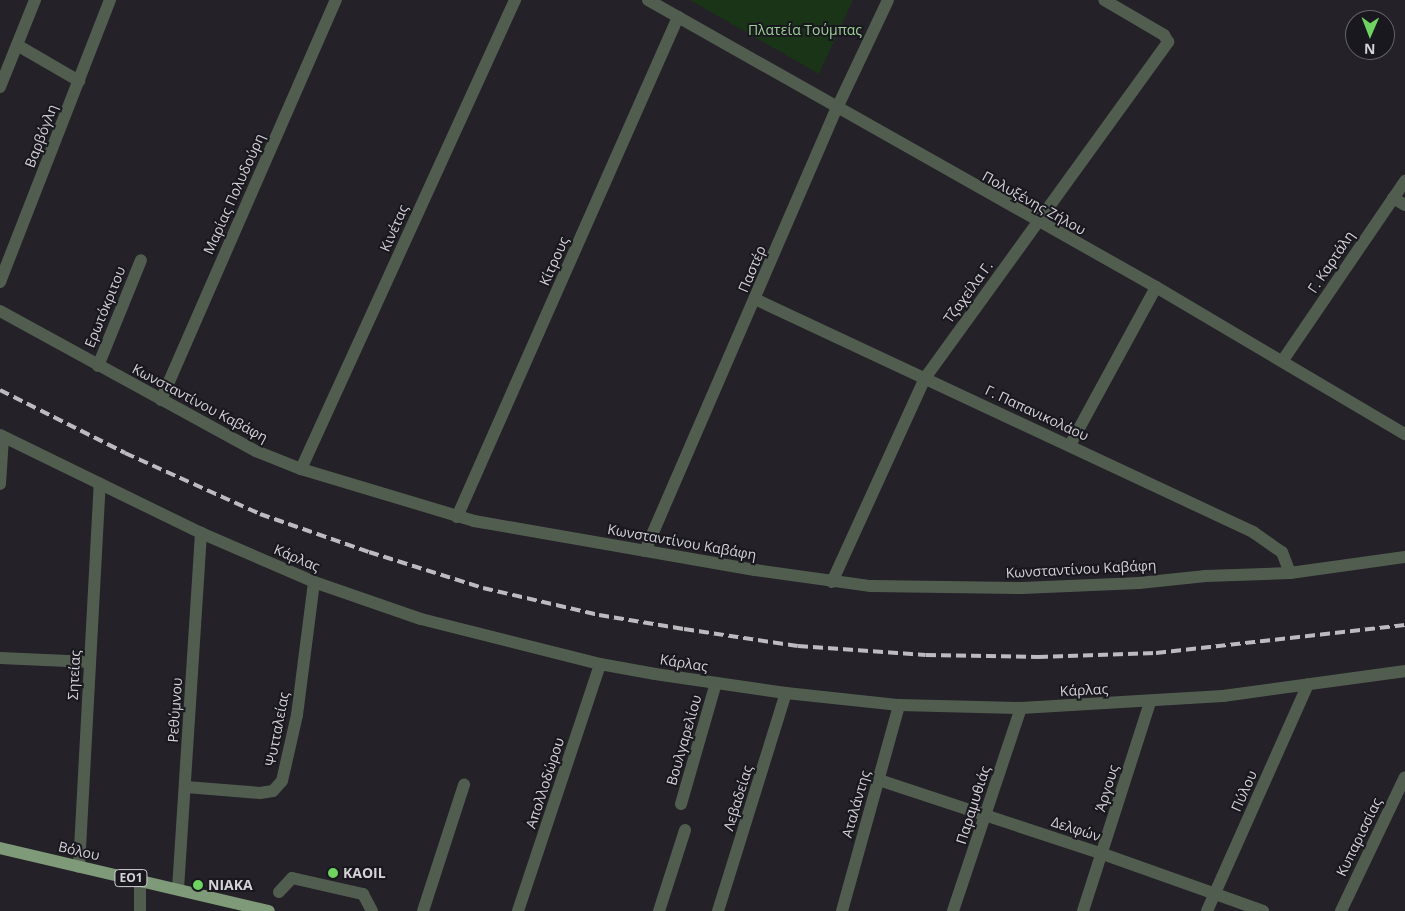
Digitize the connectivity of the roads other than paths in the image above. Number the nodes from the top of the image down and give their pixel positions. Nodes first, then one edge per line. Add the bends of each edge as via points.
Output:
1 (35, 0) edge
2 (110, 0) edge
3 (336, 0) edge
4 (514, 0) edge
5 (648, 0) edge
6 (888, 0) edge
7 (1104, 0) edge
8 (678, 17) junction
9 (17, 45) junction
10 (79, 81) junction
11 (0, 87) edge
12 (837, 108) junction
13 (1405, 181) edge
14 (1393, 198) junction
15 (1405, 205) edge
16 (1037, 222) junction
17 (140, 260) dead end
18 (0, 282) edge
19 (1156, 287) junction
20 (755, 299) junction
21 (0, 311) edge
22 (1283, 360) junction
23 (98, 366) junction
24 (925, 378) junction
25 (161, 400) junction
26 (1405, 434) edge
27 (1, 436) edge
28 (1070, 445) junction
29 (301, 469) junction
30 (0, 484) edge
31 (100, 484) junction
32 (457, 517) junction
33 (201, 534) junction
34 (645, 551) junction
35 (1405, 557) edge
36 (1290, 573) junction
37 (314, 582) junction
38 (832, 582) junction
39 (0, 658) edge
40 (90, 662) junction
41 (600, 664) junction
42 (1405, 671) edge
43 (716, 683) junction
44 (1308, 684) junction
45 (786, 693) junction
46 (1150, 702) junction
47 (899, 705) junction
48 (1021, 708) junction
49 (1405, 777) edge
50 (878, 780) junction
51 (464, 784) dead end
52 (186, 787) junction
53 (681, 804) dead end
54 (985, 815) junction
55 (685, 830) dead end
56 (0, 848) edge
57 (1103, 854) junction
58 (79, 867) junction
59 (140, 880) junction
60 (178, 889) junction
61 (279, 892) dead end
62 (1215, 894) junction
63 (246, 908) edge
64 (140, 911) edge
65 (269, 911) edge
66 (372, 911) edge
67 (423, 911) edge
68 (518, 911) edge
69 (659, 911) edge
70 (718, 911) edge
71 (842, 911) edge
72 (953, 911) edge
73 (1083, 911) edge
74 (1207, 911) edge
75 (1263, 911) edge
76 (1341, 911) edge

1 - 9 street
2 - 10 street, Βαρβόγλη
3 - 25 street, Μαρίας Πολυδούρη
4 - 29 street, Κινέτας
5 - 8 street, Πολυξένης Ζήλου
6 - 12 street, Παστέρ
7 - 16 street, Τζαχείλα Γ. via 1164,35 1168,42
8 - 12 street, Πολυξένης Ζήλου
8 - 32 street, Κίτρους
9 - 10 street
9 - 11 street
10 - 18 street, Βαρβόγλη
12 - 16 street, Πολυξένης Ζήλου
12 - 20 street, Παστέρ
13 - 14 street, Γ. Καρτάλη
14 - 15 street
14 - 22 street, Γ. Καρτάλη
16 - 19 street, Πολυξένης Ζήλου
16 - 24 street, Τζαχείλα Γ.
17 - 23 street, Ερωτόκριτου
19 - 22 street, Πολυξένης Ζήλου
19 - 28 street
20 - 24 street, Γ. Παπανικολάου
20 - 34 street, Παστέρ
21 - 23 street, Κωνσταντίνου Καβάφη
22 - 26 street, Πολυξένης Ζήλου
23 - 25 street, Κωνσταντίνου Καβάφη
24 - 28 street, Γ. Παπανικολάου
24 - 38 street, Τζαχείλα Γ.
25 - 29 street, Κωνσταντίνου Καβάφη via 256,451
27 - 30 street
27 - 31 street, Κάρλας
28 - 36 street, Γ. Παπανικολάου via 1253,532 1282,552
29 - 32 street, Κωνσταντίνου Καβάφη
31 - 33 street, Κάρλας
31 - 40 street, Σητείας
32 - 34 street, Κωνσταντίνου Καβάφη
33 - 37 street, Κάρλας
33 - 52 street, Ρεθύμνου
34 - 38 street, Κωνσταντίνου Καβάφη
35 - 36 street, Κωνσταντίνου Καβάφη
36 - 38 street, Κωνσταντίνου Καβάφη via 1022,588 923,588
37 - 41 street, Κάρλας via 421,619
37 - 52 street, Ψυτταλείας via 297,715 282,781 273,792 260,793
39 - 40 street
40 - 58 street, Σητείας
41 - 43 street, Κάρλας
41 - 68 street, Απολλοδώρου
42 - 44 street, Κάρλας
43 - 45 street, Κάρλας
43 - 53 street, Βουλγαρελίου
44 - 46 street, Κάρλας
44 - 62 street, Πύλου
45 - 47 street, Κάρλας
45 - 70 street, Λεβαδείας
46 - 48 street, Κάρλας
46 - 57 street, Άργους
47 - 48 street, Κάρλας
47 - 50 street, Αταλάντης
48 - 54 street, Παραμυθιάς
49 - 76 street, Κυπαρισσίας
50 - 54 street, Δελφών
50 - 71 street, Αταλάντης
51 - 67 street
52 - 60 street, Ρεθύμνου
54 - 57 street, Δελφών
54 - 72 street, Παραμυθιάς
55 - 69 street
56 - 58 main road, Βόλου / ΕΟ1
57 - 62 street, Δελφών
57 - 73 street, Άργους
58 - 59 main road, Βόλου / ΕΟ1
59 - 60 main road, Βόλου / ΕΟ1
59 - 64 street
60 - 63 main road, Βόλου / ΕΟ1
61 - 66 street via 292,878 362,894
62 - 74 street, Πύλου
62 - 75 street, Δελφών
63 - 65 main road, Βόλου / ΕΟ1

